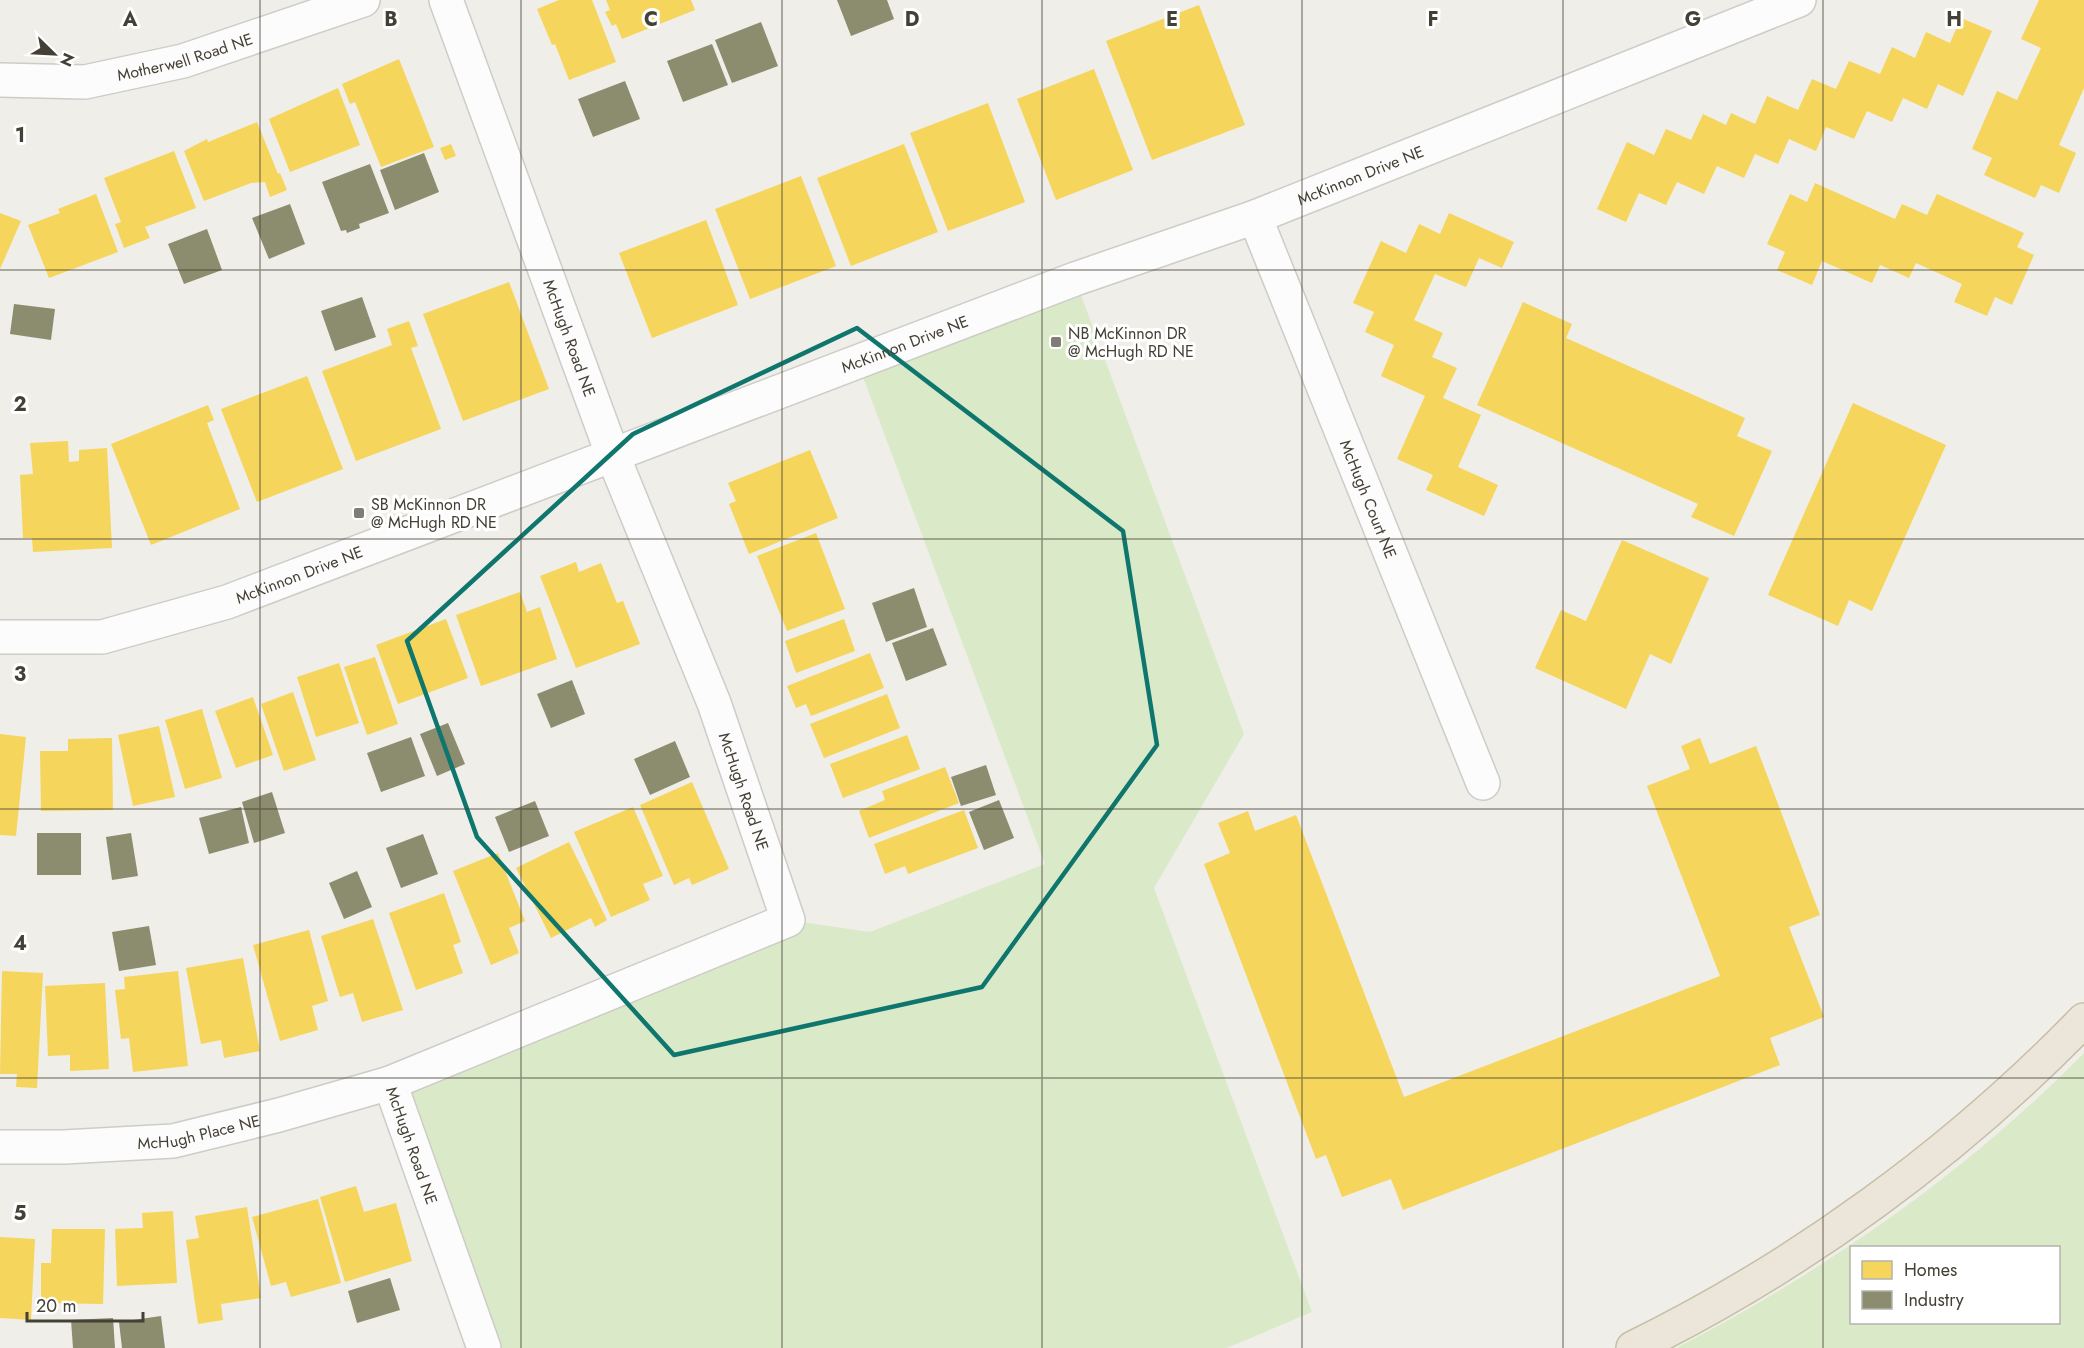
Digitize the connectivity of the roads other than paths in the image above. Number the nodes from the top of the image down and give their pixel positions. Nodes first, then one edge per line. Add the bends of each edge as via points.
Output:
1 (363, 0) edge
2 (446, 0) edge
3 (1799, 0) edge
4 (0, 80) edge
5 (1255, 217) junction
6 (613, 456) junction
7 (0, 637) edge
8 (1483, 783) dead end
9 (2084, 1020) edge
10 (390, 1083) junction
11 (0, 1147) edge
12 (484, 1348) edge
13 (1633, 1348) edge

1 - 4 street, Motherwell Road NE via 183,61 85,82
2 - 6 street, McHugh Road NE
3 - 5 street, McKinnon Drive NE
5 - 6 street, McKinnon Drive NE via 1075,279
5 - 8 street, McHugh Court NE
6 - 7 street, McKinnon Drive NE via 227,602 102,637
6 - 10 street, McHugh Road NE via 714,703 788,920
9 - 13 highway via 1995,1106 1855,1216 1788,1261
10 - 11 street, McHugh Place NE via 172,1141
10 - 12 street, McHugh Road NE

